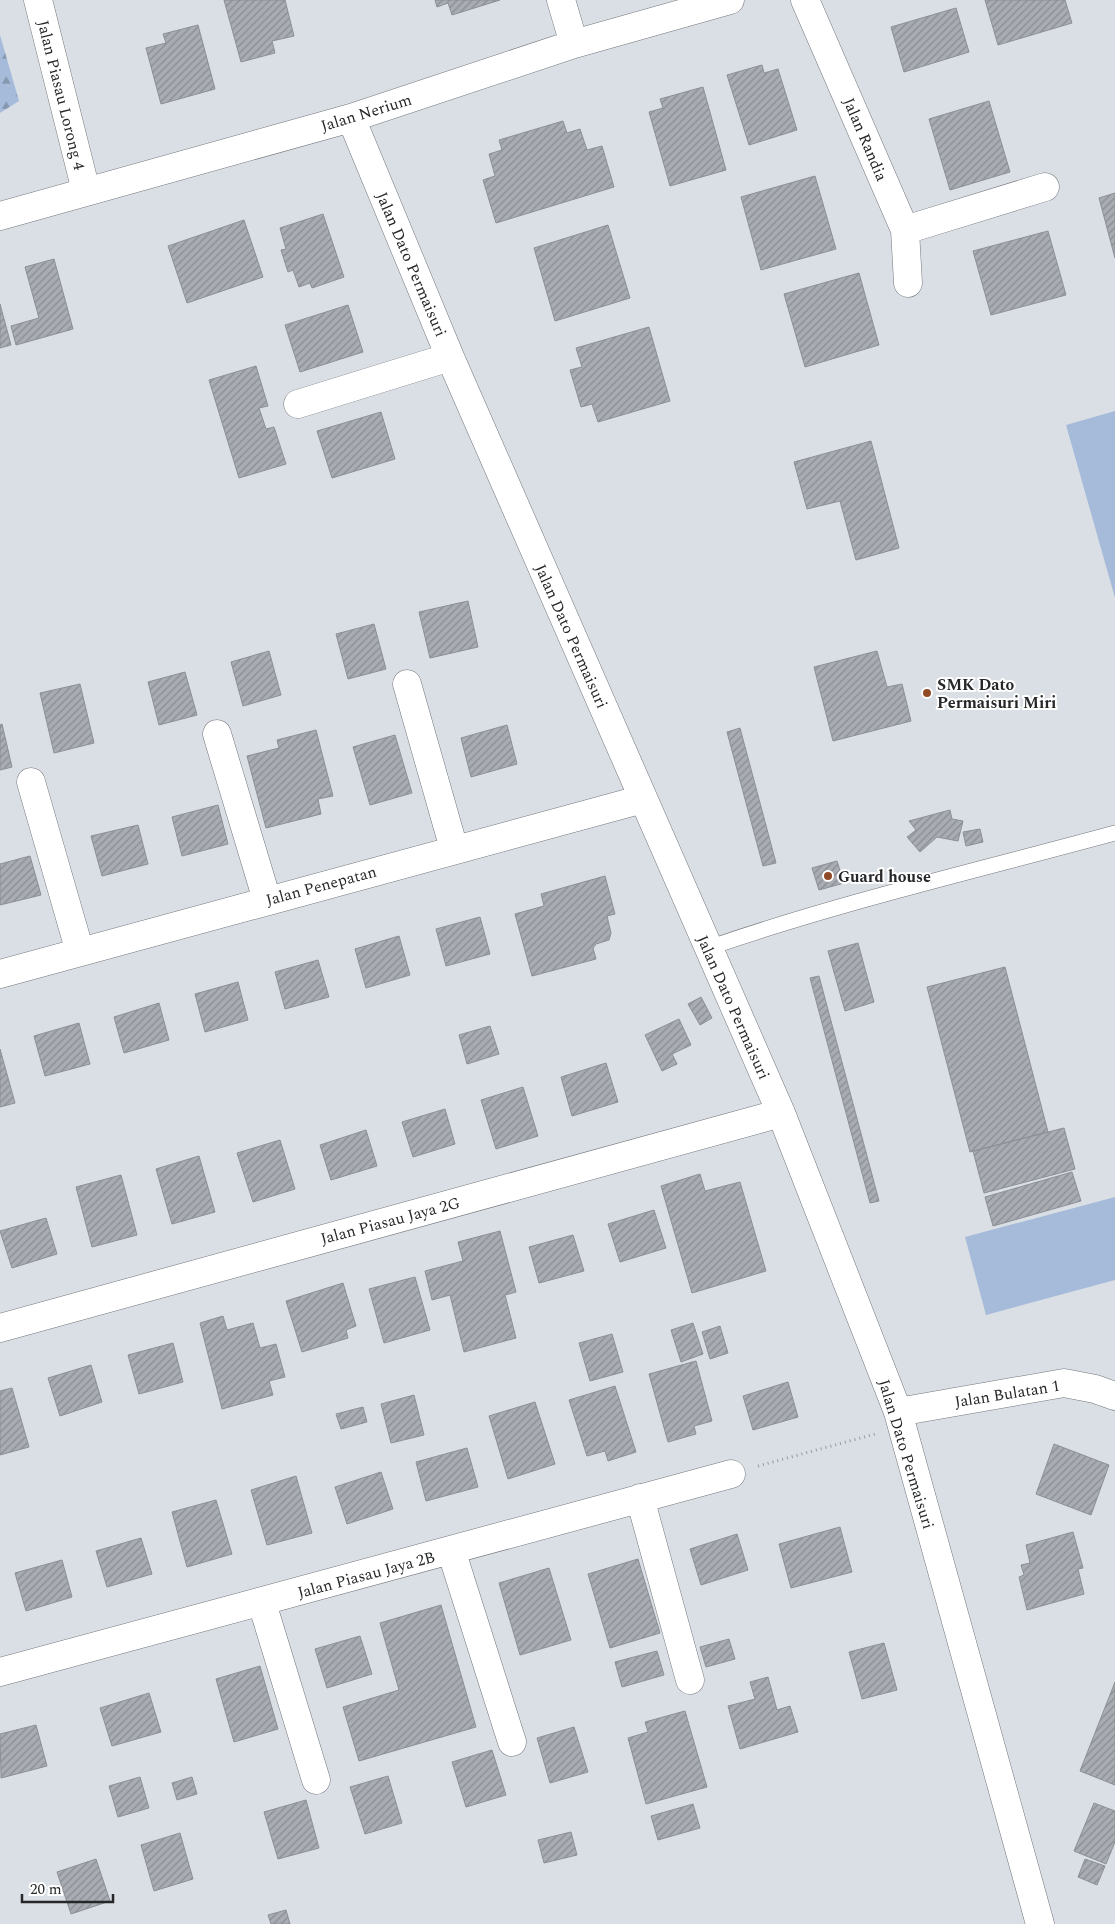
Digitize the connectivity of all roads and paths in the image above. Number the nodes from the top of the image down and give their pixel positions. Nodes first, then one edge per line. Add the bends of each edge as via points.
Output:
1 (38, 0) edge
2 (561, 0) edge
3 (730, 0) edge
4 (805, 0) edge
5 (574, 44) junction
6 (351, 118) junction
7 (1045, 187) dead end
8 (86, 191) junction
9 (0, 216) edge
10 (905, 230) junction
11 (908, 282) dead end
12 (450, 357) junction
13 (298, 404) dead end
14 (406, 684) dead end
15 (217, 734) dead end
16 (31, 782) dead end
17 (644, 799) junction
18 (1115, 833) edge
19 (454, 849) junction
20 (267, 900) junction
21 (708, 948) junction
22 (80, 952) junction
23 (0, 974) edge
24 (781, 1113) junction
25 (0, 1328) edge
26 (1115, 1396) edge
27 (900, 1420) junction
28 (731, 1474) joint
29 (640, 1498) junction
30 (451, 1550) junction
31 (262, 1603) junction
32 (0, 1672) edge
33 (690, 1680) dead end
34 (512, 1742) dead end
35 (316, 1780) dead end
36 (1040, 1924) edge

1 - 8 street, Jalan Piasau Lorong 4
2 - 5 street
3 - 5 street, Jalan Nerium
4 - 10 street, Jalan Randia
5 - 6 street, Jalan Nerium
6 - 8 street, Jalan Nerium
6 - 12 street, Jalan Dato Permaisuri
7 - 10 street
8 - 9 street, Jalan Nerium
10 - 11 street, Jalan Randia
12 - 13 street
12 - 17 street, Jalan Dato Permaisuri
14 - 19 street
15 - 20 street
16 - 22 street
17 - 19 street, Jalan Penepatan
17 - 21 street, Jalan Dato Permaisuri
18 - 21 lane via 861,900
19 - 20 street, Jalan Penepatan
20 - 22 street, Jalan Penepatan
21 - 24 street, Jalan Dato Permaisuri
22 - 23 street, Jalan Penepatan
24 - 25 street, Jalan Piasau Jaya 2G
24 - 27 street, Jalan Dato Permaisuri
26 - 27 street, Jalan Bulatan 1 via 1064,1383
27 - 28 path
27 - 36 street, Jalan Dato Permaisuri
28 - 29 street, Jalan Piasau Jaya 2B
29 - 30 street, Jalan Piasau Jaya 2B
29 - 33 street
30 - 31 street, Jalan Piasau Jaya 2B
30 - 34 street
31 - 32 street, Jalan Piasau Jaya 2B
31 - 35 street

